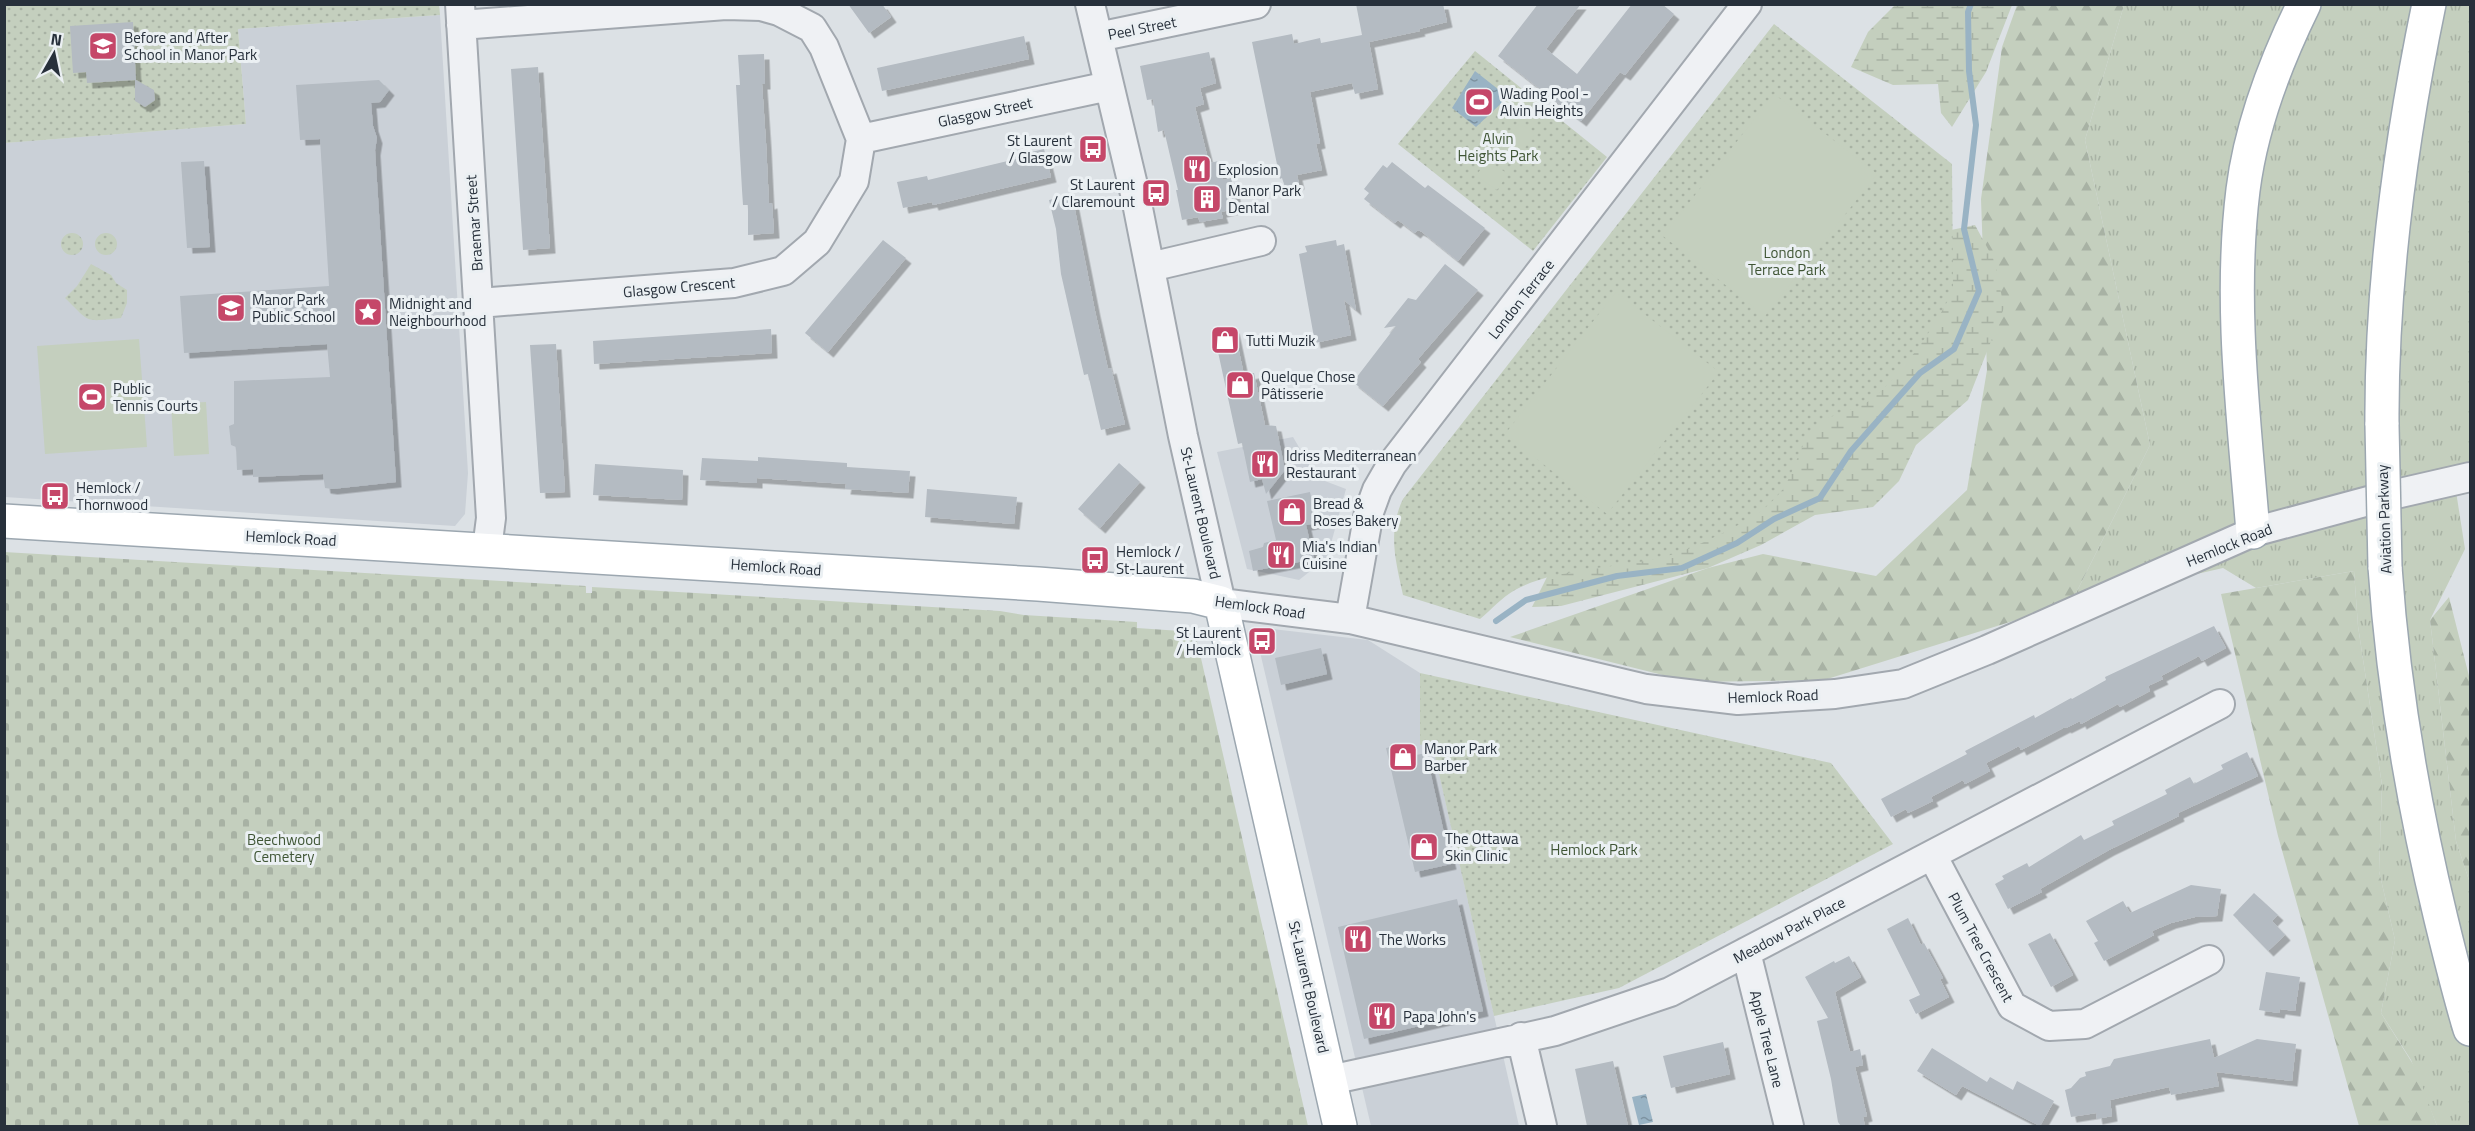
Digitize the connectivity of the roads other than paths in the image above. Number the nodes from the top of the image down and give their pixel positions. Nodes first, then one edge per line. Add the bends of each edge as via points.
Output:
1 (1090, 4) edge
2 (1256, 4) edge
3 (1748, 4) edge
4 (2304, 4) edge
5 (2429, 4) edge
6 (460, 15) edge
7 (1098, 37) junction
8 (1108, 86) junction
9 (861, 139) junction
10 (1262, 241) dead end
11 (1150, 267) junction
12 (478, 303) junction
13 (2470, 477) edge
14 (4, 521) edge
15 (2253, 532) junction
16 (488, 549) junction
17 (1221, 603) junction
18 (1350, 619) junction
19 (2220, 704) dead end
20 (1932, 855) junction
21 (1746, 952) junction
22 (2209, 960) dead end
23 (2470, 1029) edge
24 (1521, 1037) junction
25 (1330, 1080) junction
26 (1340, 1126) edge
27 (1542, 1126) edge
28 (1789, 1126) edge

1 - 7 street, St-Laurent Boulevard
2 - 7 street, Peel Street
3 - 18 street, London Terrace via 1392,464 1369,512
4 - 15 main road via 2261,111 2243,189 2238,237 2238,319
5 - 23 main road, Aviation Parkway, bridge via 2392,220 2383,356 2385,567 2412,782 2429,868
6 - 9 street via 726,5 779,11 812,28 824,47
6 - 12 street, Braemar Street
7 - 8 street, St-Laurent Boulevard
8 - 9 street, Glasgow Street
8 - 11 street, St-Laurent Boulevard
9 - 12 street, Glasgow Crescent via 854,181 817,242 783,272 734,284
10 - 11 street
11 - 17 street, St-Laurent Boulevard
12 - 16 street, Braemar Street via 491,518
13 - 15 street, Hemlock Road
14 - 16 main road, Hemlock Road
15 - 18 street, Hemlock Road via 1903,684 1835,694 1738,700 1646,689
16 - 17 main road, Hemlock Road via 1070,586 1194,596
17 - 18 street, Hemlock Road
17 - 25 main road, St-Laurent Boulevard
19 - 20 street, Meadow Park Place
20 - 21 street, Meadow Park Place
20 - 22 street, Plum Tree Crescent via 2012,1006 2049,1026 2085,1024
21 - 24 street, Meadow Park Place via 1670,992 1555,1030
21 - 28 street, Apple Tree Lane
24 - 25 street, Meadow Park Place
24 - 27 street
25 - 26 main road, St-Laurent Boulevard

